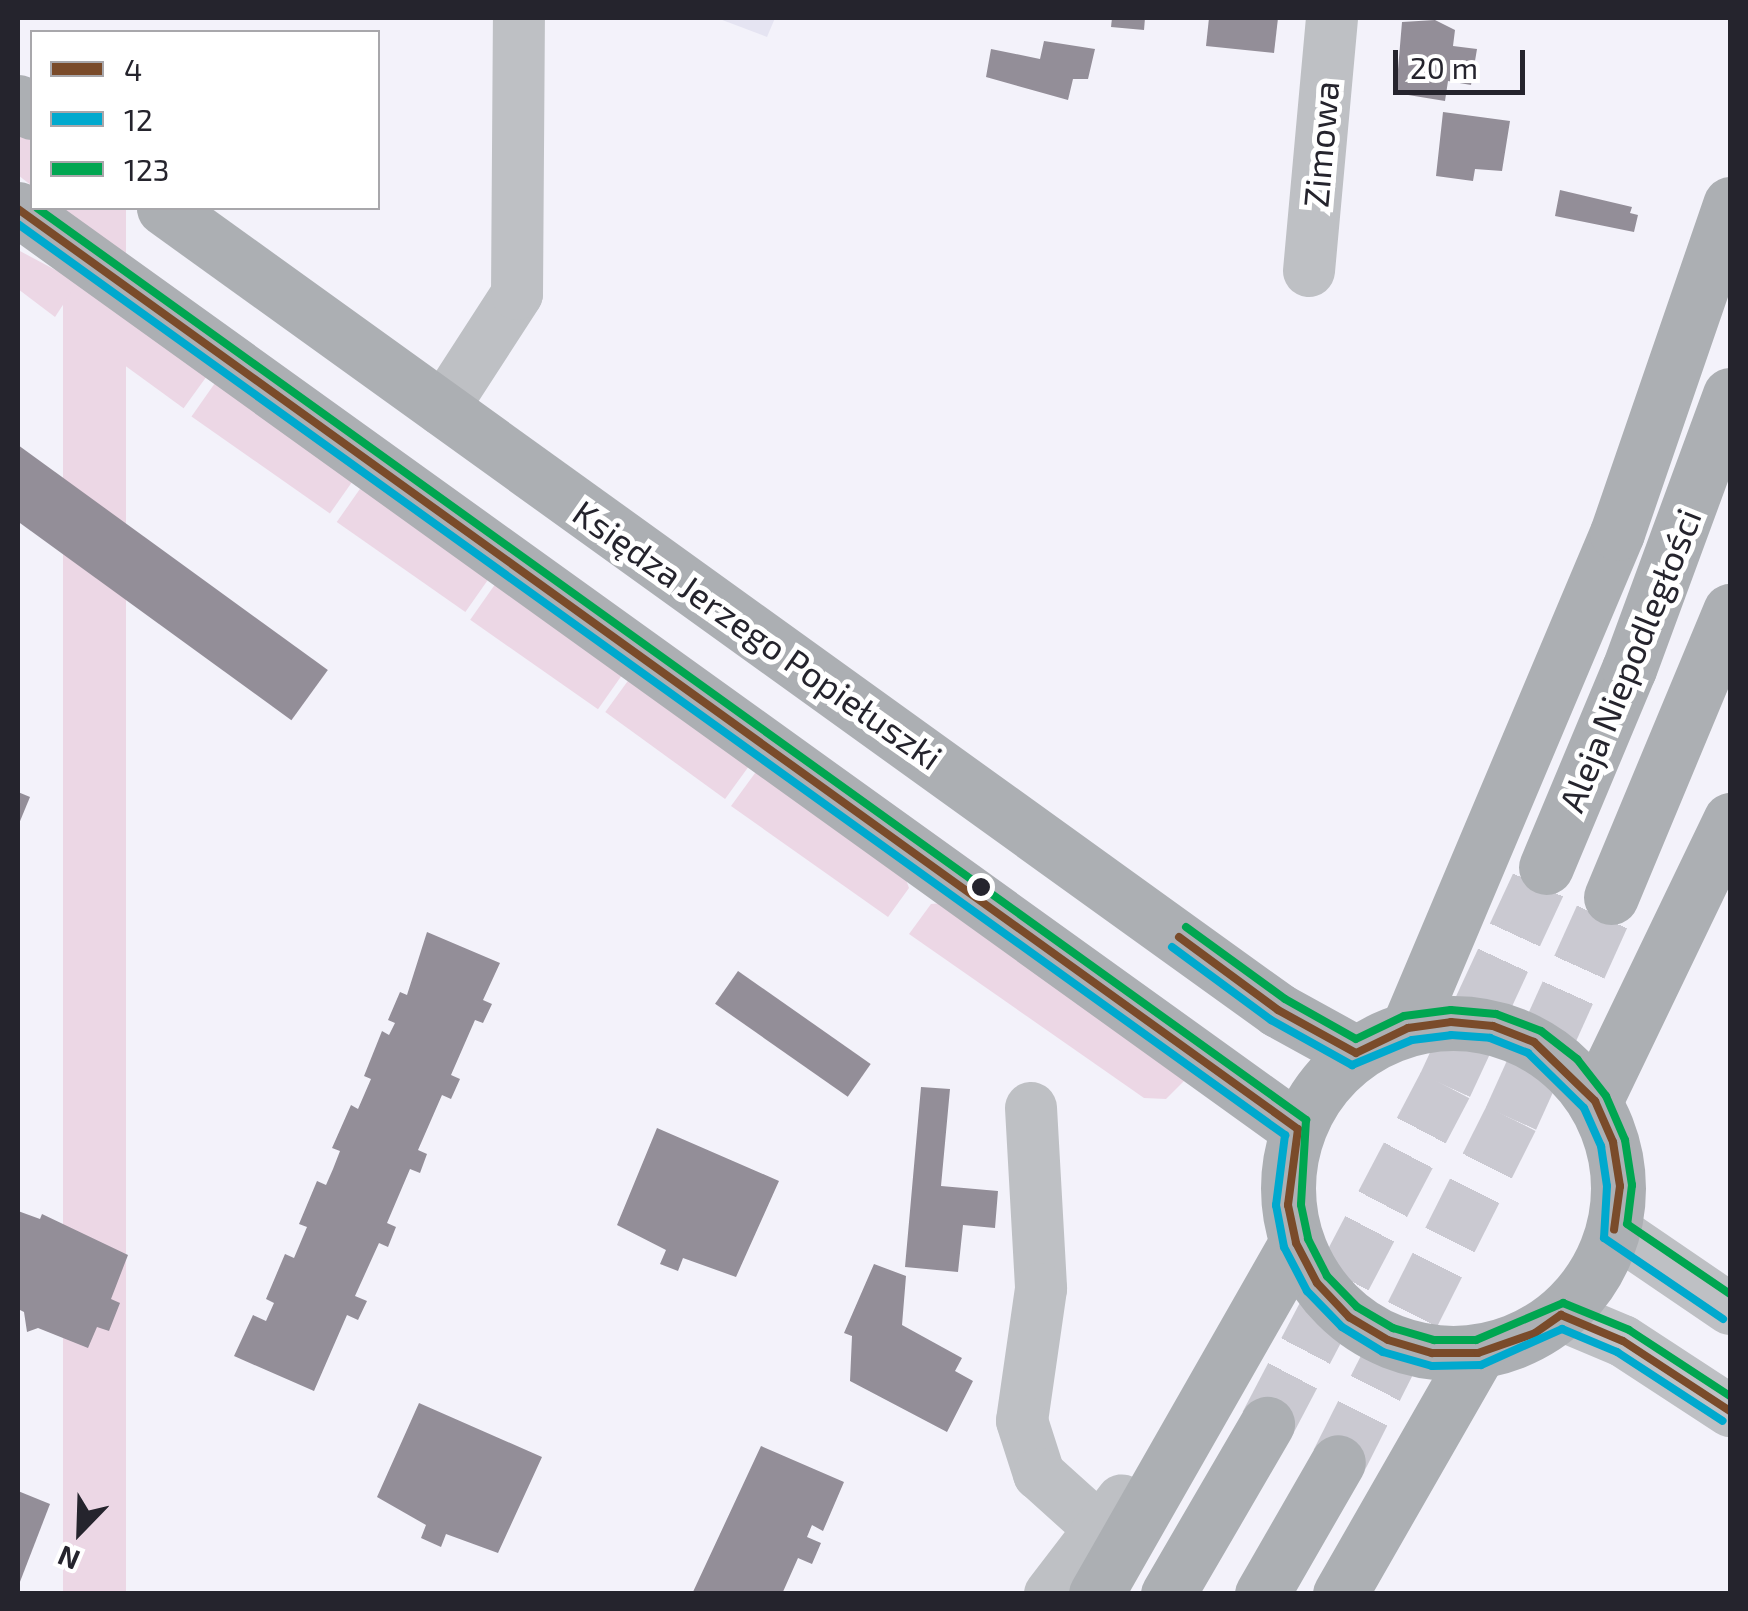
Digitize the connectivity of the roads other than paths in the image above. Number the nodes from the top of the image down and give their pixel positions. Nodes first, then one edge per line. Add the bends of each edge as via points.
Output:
1 (519, 18) edge
2 (1332, 18) edge
3 (1730, 204) edge
4 (18, 209) edge
5 (167, 210) edge
6 (1309, 271) dead end
7 (1730, 396) edge
8 (442, 410) junction
9 (1730, 612) edge
10 (1730, 820) edge
11 (1546, 867) tunnel mouth
12 (1611, 897) tunnel mouth
13 (1408, 1028) junction
14 (1356, 1053) junction
15 (1595, 1101) junction
16 (1031, 1108) dead end
17 (1298, 1129) junction
18 (1614, 1230) junction
19 (1296, 1243) junction
20 (1730, 1309) edge
21 (1560, 1315) junction
22 (1478, 1353) junction
23 (1730, 1410) edge
24 (1193, 1414) junction
25 (1267, 1424) tunnel mouth
26 (1338, 1462) tunnel mouth
27 (1099, 1528) junction
28 (1050, 1594) edge
29 (1096, 1594) edge
30 (1168, 1594) edge
31 (1262, 1594) edge
32 (1340, 1594) edge

1 - 8 street via 517,294
2 - 6 street, Zimowa
3 - 13 main road via 1617,533
4 - 17 main road
5 - 8 main road, Księdza Jerzego Popiełuszki
7 - 11 main road, Aleja Niepodległości via 1630,669
8 - 14 main road, Księdza Jerzego Popiełuszki via 1278,1010
9 - 12 main road
10 - 15 main road
13 - 14 main road
13 - 15 main road via 1494,1026 1545,1051
14 - 17 main road via 1321,1087
15 - 18 main road via 1613,1142 1620,1186
16 - 27 street via 1041,1289 1022,1421 1039,1474
17 - 19 main road via 1288,1166
18 - 20 street
18 - 21 main road via 1594,1276
19 - 22 main road via 1348,1317 1388,1340 1432,1353
19 - 24 main road
21 - 22 main road via 1535,1333
21 - 23 street via 1623,1341
22 - 32 main road
24 - 27 street
24 - 29 main road
25 - 30 main road
26 - 31 main road
27 - 28 street

